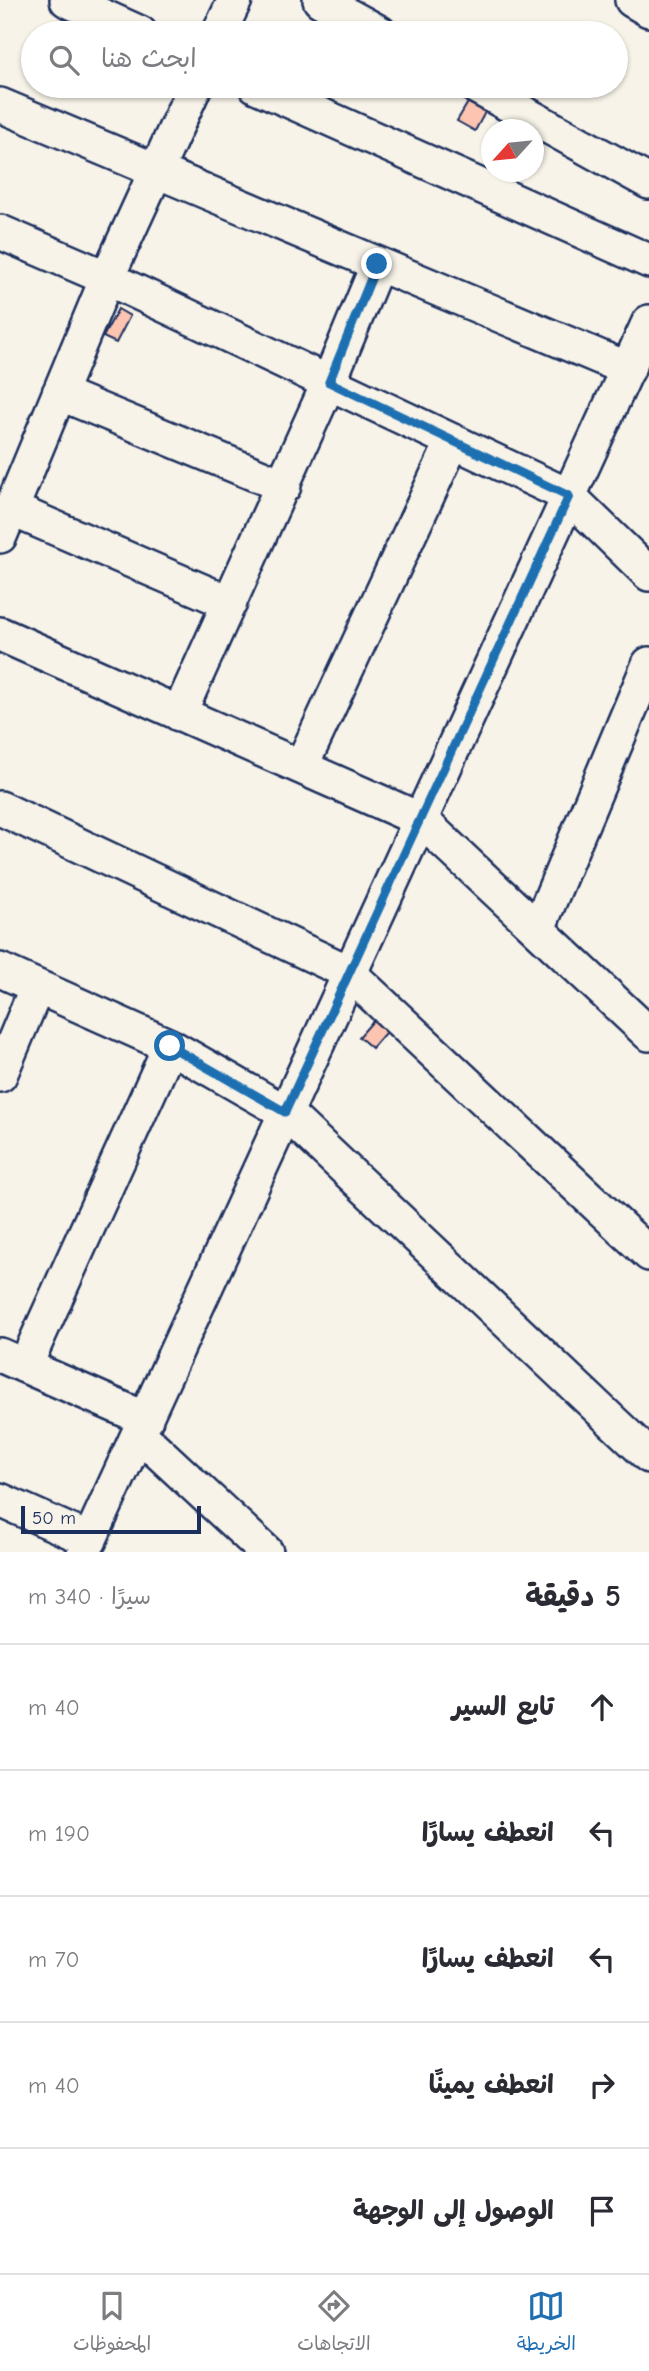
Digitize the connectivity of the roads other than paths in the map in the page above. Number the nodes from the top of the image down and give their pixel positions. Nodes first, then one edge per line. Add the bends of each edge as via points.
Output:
1 (67, 0) edge
2 (235, 0) edge
3 (320, 0) edge
4 (632, 0) edge
5 (649, 10) edge
6 (113, 21) edge
7 (225, 21) edge
8 (358, 21) edge
9 (190, 98) edge
10 (283, 98) edge
11 (497, 98) edge
12 (0, 105) edge
13 (157, 171) junction
14 (649, 182) edge
15 (0, 233) edge
16 (649, 261) edge
17 (377, 264) junction
18 (107, 278) junction
19 (649, 322) edge
20 (628, 369) junction
21 (329, 382) junction
22 (59, 393) junction
23 (453, 441) junction
24 (284, 486) junction
25 (569, 496) junction
26 (6, 522) edge
27 (649, 574) edge
28 (230, 603) junction
29 (0, 634) edge
30 (649, 664) edge
31 (179, 714) junction
32 (301, 767) junction
33 (0, 808) edge
34 (421, 820) junction
35 (538, 929) junction
36 (0, 970) edge
37 (348, 972) junction
38 (37, 987) junction
39 (649, 1034) edge
40 (170, 1046) junction
41 (0, 1075) edge
42 (285, 1112) junction
43 (649, 1254) edge
44 (13, 1361) edge
45 (143, 1426) junction
46 (649, 1456) edge
47 (0, 1500) edge
48 (87, 1546) edge
49 (266, 1552) edge

1 - 6 street
2 - 7 street
3 - 8 street
4 - 5 street
9 - 13 street
10 - 16 street
11 - 14 street
12 - 13 street
13 - 17 street
13 - 18 street
15 - 18 street
17 - 20 street
17 - 21 street
18 - 21 street
18 - 22 street
19 - 20 street
20 - 25 street
21 - 23 street
21 - 24 street
22 - 24 street
22 - 26 street
23 - 25 street
23 - 32 street
24 - 28 street
25 - 27 street
25 - 34 street
26 - 28 street
28 - 31 street
29 - 31 street
30 - 35 street
31 - 32 street
32 - 34 street
33 - 37 street
34 - 35 street
34 - 37 street
35 - 39 street
36 - 38 street
37 - 42 street
37 - 43 street
38 - 40 street
38 - 41 street
40 - 42 street
40 - 44 street
42 - 45 street
42 - 46 street
44 - 45 street
45 - 48 street
45 - 49 street
47 - 48 street

